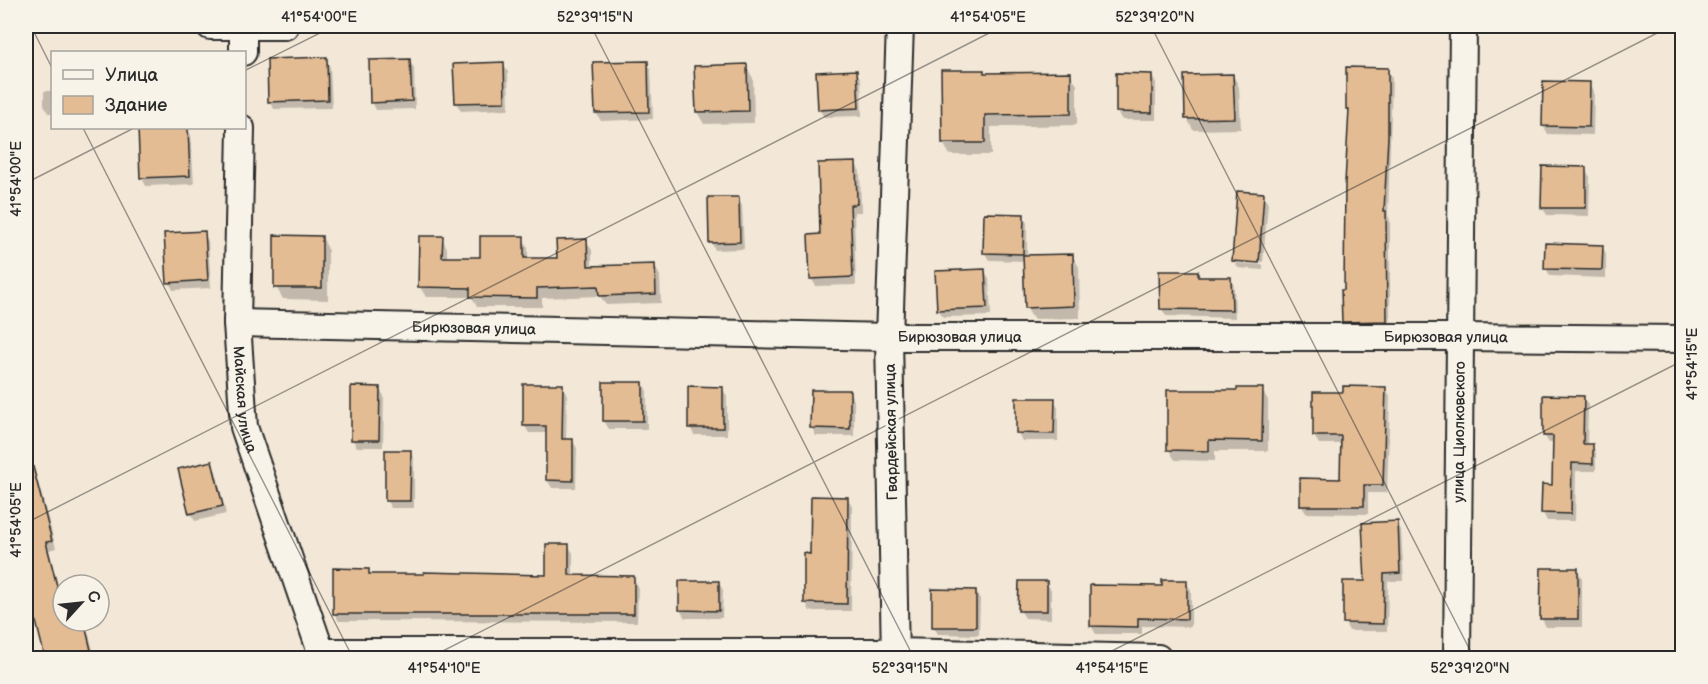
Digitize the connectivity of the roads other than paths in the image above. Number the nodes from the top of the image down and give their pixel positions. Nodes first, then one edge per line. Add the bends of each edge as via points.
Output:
1 (210, 26) edge
2 (243, 26) edge
3 (285, 26) edge
4 (900, 26) edge
5 (1463, 26) edge
6 (243, 51) edge
7 (241, 129) edge
8 (237, 323) junction
9 (889, 337) junction
10 (1459, 337) junction
11 (1683, 339) edge
12 (895, 655) edge
13 (322, 656) edge
14 (1158, 658) edge
15 (1457, 658) edge

1 - 2 street
2 - 3 street
2 - 6 street
4 - 9 street, Гвардейская улица
5 - 10 street, улица Циолковского
7 - 8 street, Майская улица
8 - 9 street, Бирюзовая улица
8 - 13 street, Майская улица via 244,427
9 - 10 street, Бирюзовая улица
9 - 12 street, Гвардейская улица
10 - 11 street, Бирюзовая улица
10 - 15 street, улица Циолковского
12 - 13 street
12 - 14 street

